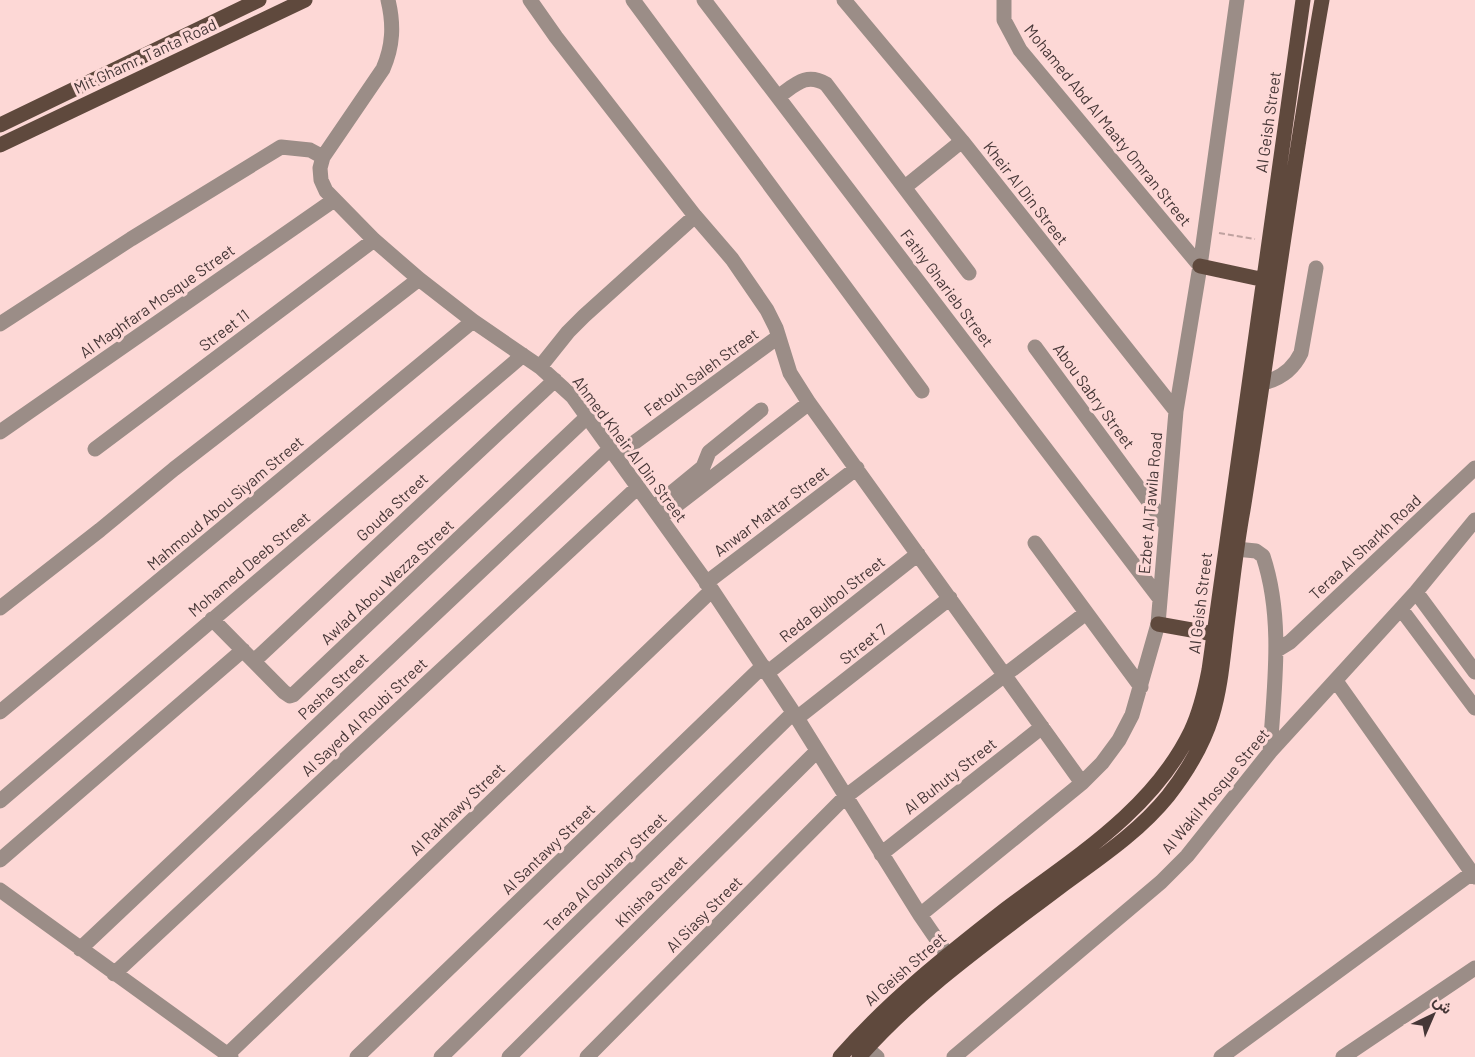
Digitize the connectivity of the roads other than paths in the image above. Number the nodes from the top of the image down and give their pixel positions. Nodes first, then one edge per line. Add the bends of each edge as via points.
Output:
1 (259, 0) edge
2 (305, 0) edge
3 (388, 0) edge
4 (530, 0) edge
5 (633, 0) edge
6 (704, 0) edge
7 (844, 0) edge
8 (1004, 0) edge
9 (1237, 0) edge
10 (1303, 0) edge
11 (1322, 0) edge
12 (779, 96) junction
13 (0, 125) edge
14 (962, 141) junction
15 (0, 145) edge
16 (323, 157) junction
17 (905, 187) junction
18 (334, 200) junction
19 (695, 216) junction
20 (374, 240) junction
21 (1200, 266) junction
22 (1316, 268) dead end
23 (969, 273) dead end
24 (419, 279) junction
25 (1265, 280) junction
26 (473, 321) junction
27 (0, 324) edge
28 (778, 337) junction
29 (1035, 347) dead end
30 (523, 355) junction
31 (540, 367) junction
32 (555, 380) junction
33 (1256, 384) junction
34 (922, 391) dead end
35 (809, 403) junction
36 (761, 410) dead end
37 (1176, 411) junction
38 (588, 417) junction
39 (0, 432) edge
40 (95, 449) dead end
41 (613, 453) junction
42 (857, 468) junction
43 (1475, 468) edge
44 (638, 487) junction
45 (656, 513) junction
46 (1475, 520) edge
47 (1166, 525) junction
48 (1035, 543) dead end
49 (1236, 549) junction
50 (918, 554) junction
51 (709, 586) junction
52 (1416, 592) junction
53 (950, 598) junction
54 (1160, 599) junction
55 (0, 608) edge
56 (1401, 609) junction
57 (1086, 613) junction
58 (212, 619) junction
59 (1158, 624) junction
60 (1214, 634) junction
61 (1277, 650) junction
62 (248, 656) junction
63 (765, 670) junction
64 (1475, 672) edge
65 (1005, 675) junction
66 (1336, 681) junction
67 (1141, 687) junction
68 (1475, 708) edge
69 (0, 712) edge
70 (795, 715) junction
71 (1042, 727) junction
72 (818, 751) junction
73 (1188, 752) junction
74 (1270, 752) junction
75 (1082, 783) junction
76 (845, 797) junction
77 (0, 801) edge
78 (881, 854) junction
79 (0, 860) edge
80 (1473, 875) edge
81 (0, 890) edge
82 (920, 915) junction
83 (80, 949) junction
84 (951, 961) junction
85 (1475, 968) edge
86 (114, 974) junction
87 (864, 1051) edge
88 (229, 1056) edge
89 (357, 1057) edge
90 (441, 1057) edge
91 (509, 1057) edge
92 (587, 1057) edge
93 (840, 1057) edge
94 (954, 1057) edge
95 (1221, 1057) edge
96 (1343, 1057) edge

1 - 13 main road, Mit Ghamr, Tanta Road
2 - 15 main road, Mit Ghamr, Tanta Road
3 - 16 street via 393,29 383,69
4 - 19 street
5 - 34 street
6 - 12 street, Fathy Gharieb Street
7 - 14 street, Kheir Al Din Street
8 - 21 street, Mohamed Abd Al Maaty Omran Street via 1004,20 1020,50
9 - 21 street, Ezbet Al Tawila Road
10 - 25 main road, Al Geish Street
11 - 33 main road, Al Geish Street
12 - 17 street via 808,78 826,84
12 - 54 street, Fathy Gharieb Street
14 - 17 street
14 - 37 street, Kheir Al Din Street
16 - 18 street, Ahmed Kheir Al Din Street via 321,180
16 - 27 street via 310,150 281,147
17 - 23 street
18 - 20 street, Ahmed Kheir Al Din Street
18 - 39 street, Al Maghfara Mosque Street
19 - 28 street via 732,259 767,310
19 - 31 street via 584,315
20 - 24 street, Ahmed Kheir Al Din Street
20 - 40 street, Street 11
21 - 25 main road
21 - 37 street, Ezbet Al Tawila Road
22 - 33 street via 1296,362 1290,371
24 - 26 street, Ahmed Kheir Al Din Street
24 - 55 street
25 - 33 main road, Al Geish Street
26 - 30 street, Ahmed Kheir Al Din Street
26 - 69 street, Mahmoud Abou Siyam Street
28 - 35 street via 790,373
28 - 41 street, Fetouh Saleh Street
29 - 47 street, Abou Sabry Street
30 - 31 street, Ahmed Kheir Al Din Street
30 - 58 street, Mohamed Deeb Street
31 - 32 street, Ahmed Kheir Al Din Street
32 - 38 street, Ahmed Kheir Al Din Street
32 - 62 street, Gouda Street
33 - 49 main road, Al Geish Street
33 - 60 main road, Al Geish Street
35 - 42 street
35 - 45 street
36 - 45 street via 709,452 704,467
37 - 47 street, Ezbet Al Tawila Road
38 - 41 street, Ahmed Kheir Al Din Street
38 - 62 street, Awlad Abou Wezza Street via 297,693 286,694
41 - 44 street, Ahmed Kheir Al Din Street
41 - 83 street, Pasha Street
42 - 50 street
42 - 51 street, Anwar Mattar Street
43 - 61 street, Teraa Al Sharkh Road
44 - 45 street, Ahmed Kheir Al Din Street
44 - 86 street, Al Sayed Al Roubi Street
45 - 51 street, Ahmed Kheir Al Din Street
46 - 52 street, Al Wakil Mosque Street
47 - 54 street, Ezbet Al Tawila Road
48 - 57 street
49 - 61 street via 1256,551 1263,556 1275,615
49 - 73 main road, Al Geish Street via 1216,698 1211,718
50 - 53 street
50 - 63 street, Reda Bulbol Street
51 - 63 street, Ahmed Kheir Al Din Street
51 - 88 street, Al Rakhawy Street
52 - 56 street, Al Wakil Mosque Street
52 - 64 street
53 - 65 street
53 - 70 street, Street 7
54 - 59 street, Ezbet Al Tawila Road
56 - 66 street, Al Wakil Mosque Street
56 - 68 street
57 - 65 street, Al Siasy Street
57 - 67 street
58 - 62 street, Awlad Abou Wezza Street
58 - 77 street, Mohamed Deeb Street
59 - 60 main road
59 - 67 street, Ezbet Al Tawila Road
60 - 73 main road, Al Geish Street
61 - 74 street
62 - 79 street, Gouda Street
63 - 70 street, Ahmed Kheir Al Din Street
63 - 89 street, Al Santawy Street
65 - 71 street
65 - 76 street, Al Siasy Street
66 - 74 street, Al Wakil Mosque Street
66 - 80 street
67 - 75 street, Ezbet Al Tawila Road via 1119,740
70 - 72 street, Ahmed Kheir Al Din Street
70 - 90 street, Teraa Al Gouhary Street
71 - 75 street
71 - 78 street, Al Buhuty Street
72 - 76 street, Ahmed Kheir Al Din Street
72 - 91 street, Khisha Street
73 - 84 main road, Al Geish Street via 1167,797 1132,833
74 - 94 street, Al Wakil Mosque Street via 1161,882
75 - 82 street, Ezbet Al Tawila Road
76 - 78 street, Ahmed Kheir Al Din Street
76 - 92 street, Al Siasy Street
78 - 82 street, Ahmed Kheir Al Din Street
80 - 95 street
81 - 83 street
82 - 84 street, Ahmed Kheir Al Din Street
83 - 86 street
84 - 87 main road, Al Geish Street
85 - 96 street
86 - 88 street
87 - 93 main road, Al Geish Street

